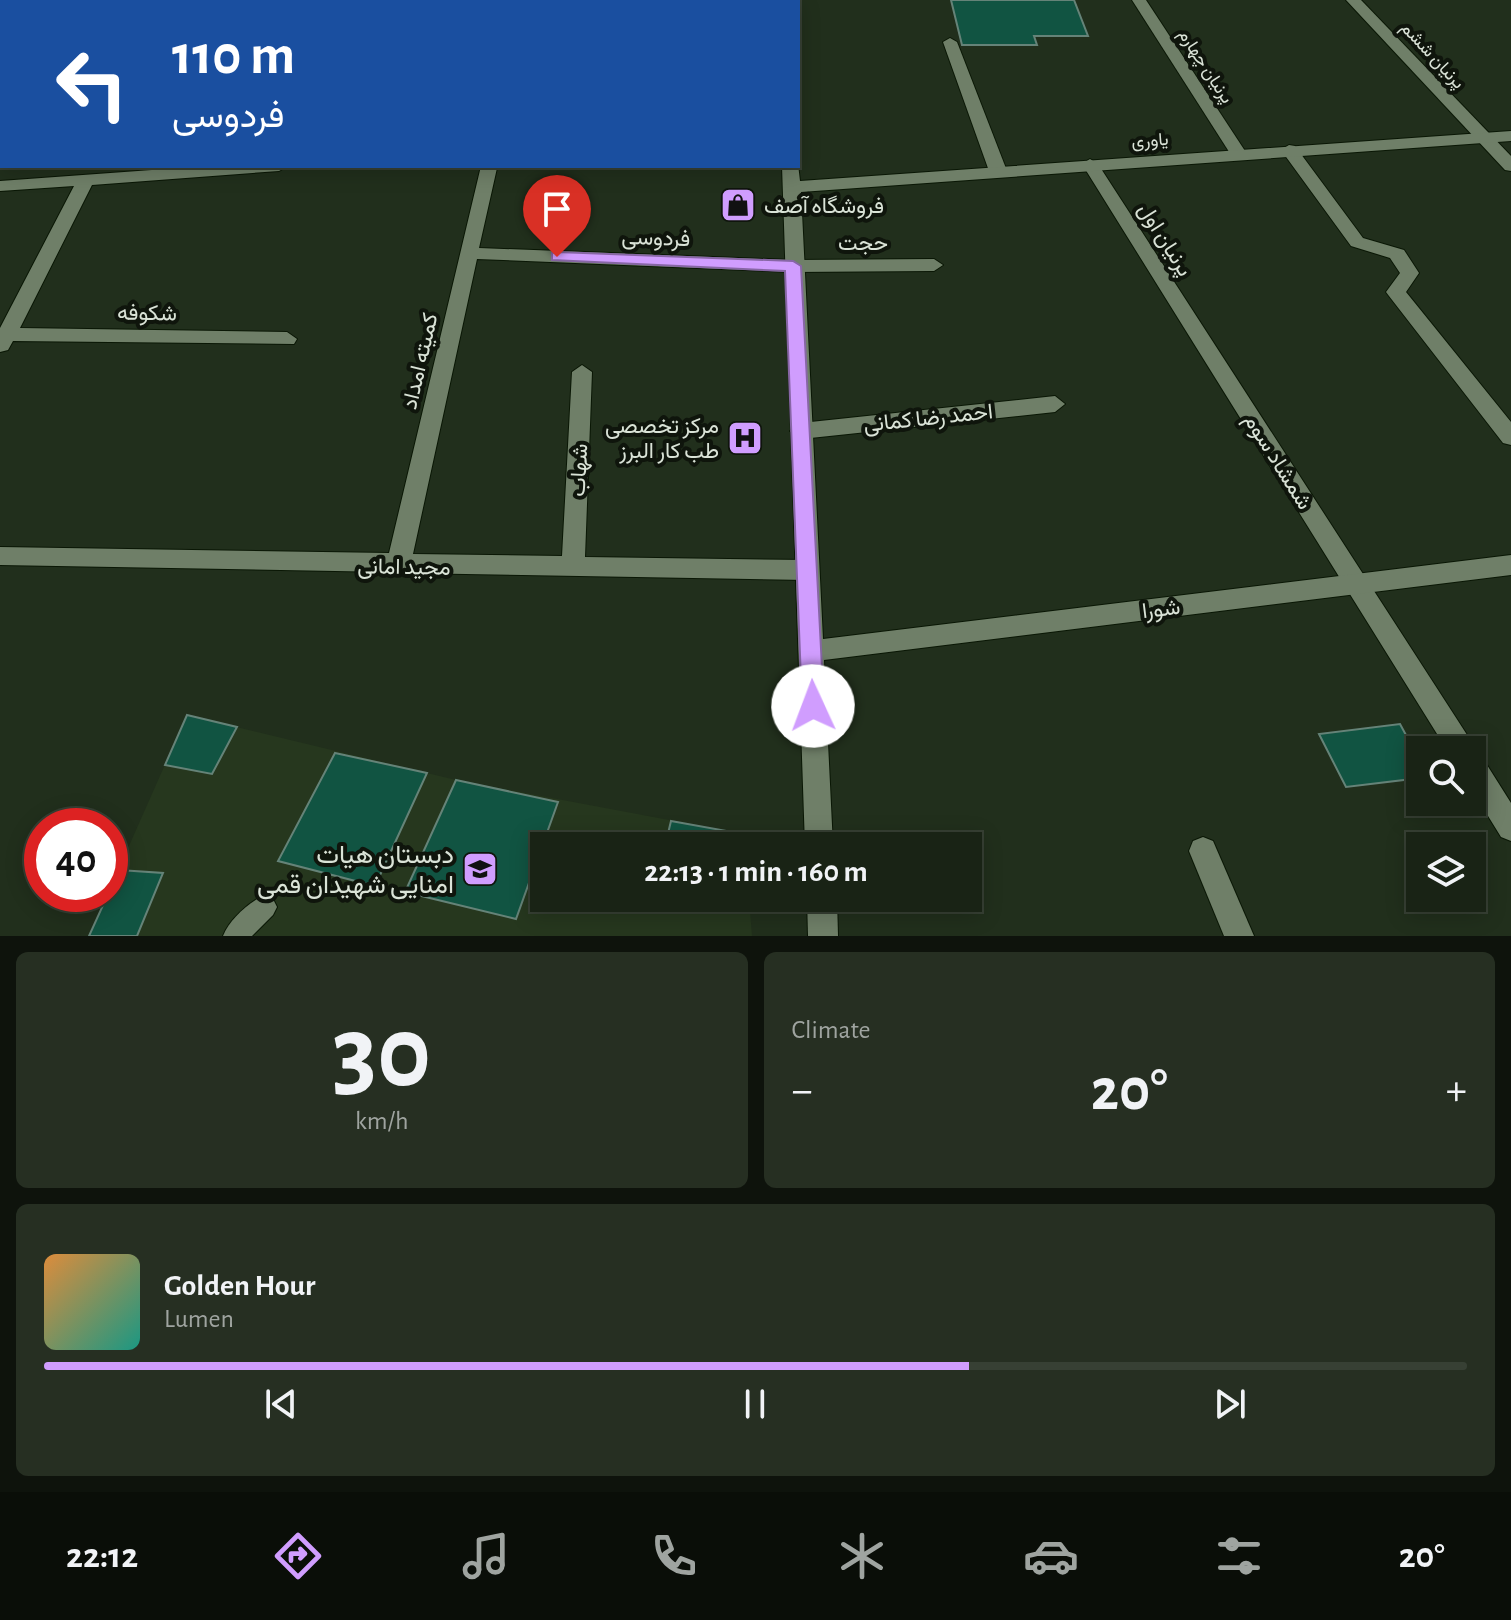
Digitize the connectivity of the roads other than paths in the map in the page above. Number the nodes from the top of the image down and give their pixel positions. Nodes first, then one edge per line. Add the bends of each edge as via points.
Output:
1 (1139, 0) edge
2 (1353, 0) edge
3 (950, 42) dead end
4 (1511, 136) edge
5 (1484, 138) junction
6 (1289, 150) junction
7 (1239, 154) junction
8 (1090, 164) junction
9 (1511, 166) edge
10 (251, 168) edge
11 (488, 168) edge
12 (998, 171) junction
13 (791, 176) edge
14 (86, 180) junction
15 (0, 186) edge
16 (469, 253) junction
17 (934, 265) dead end
18 (793, 266) junction
19 (287, 339) dead end
20 (1201, 339) joint
21 (3, 340) edge
22 (582, 372) dead end
23 (1055, 404) dead end
24 (801, 431) junction
25 (1511, 437) edge
26 (0, 556) edge
27 (1511, 565) edge
28 (398, 566) junction
29 (573, 568) junction
30 (807, 570) junction
31 (1356, 584) junction
32 (811, 651) junction
33 (1453, 736) edge
34 (1486, 788) edge
35 (1511, 828) edge
36 (818, 832) edge
37 (1203, 851) dead end
38 (265, 907) dead end
39 (822, 912) edge
40 (235, 936) edge
41 (823, 936) edge
42 (1239, 936) edge

1 - 7 street, پرنیان چهارم
2 - 5 street, پرنیان ششم
3 - 12 street
4 - 5 street, یاوری
5 - 6 street, یاوری
5 - 9 street, پرنیان ششم
6 - 7 street, یاوری
6 - 25 street via 1357,242 1397,254 1410,273 1396,292
7 - 8 street, یاوری
8 - 12 street, یاوری
8 - 20 street, پرنیان اول
10 - 14 street
11 - 16 street, کمیته امداد
12 - 13 street, یاوری
13 - 18 street
14 - 15 street
14 - 21 street
16 - 18 street, فردوسی
16 - 28 street, کمیته امداد
17 - 18 street, حجت
18 - 24 street
19 - 21 street, شکوفه
20 - 31 street, شمشاد سوم
22 - 29 street, شهاب
23 - 24 street, احمد رضا کمانی
24 - 30 street
26 - 28 street, مجید امانی
27 - 31 street, شورا
28 - 29 street, مجید امانی
29 - 30 street, مجید امانی
30 - 32 street
31 - 32 street, شورا
31 - 33 street, شمشاد سوم
32 - 36 street
34 - 35 street
37 - 42 street
38 - 40 lane
39 - 41 street

